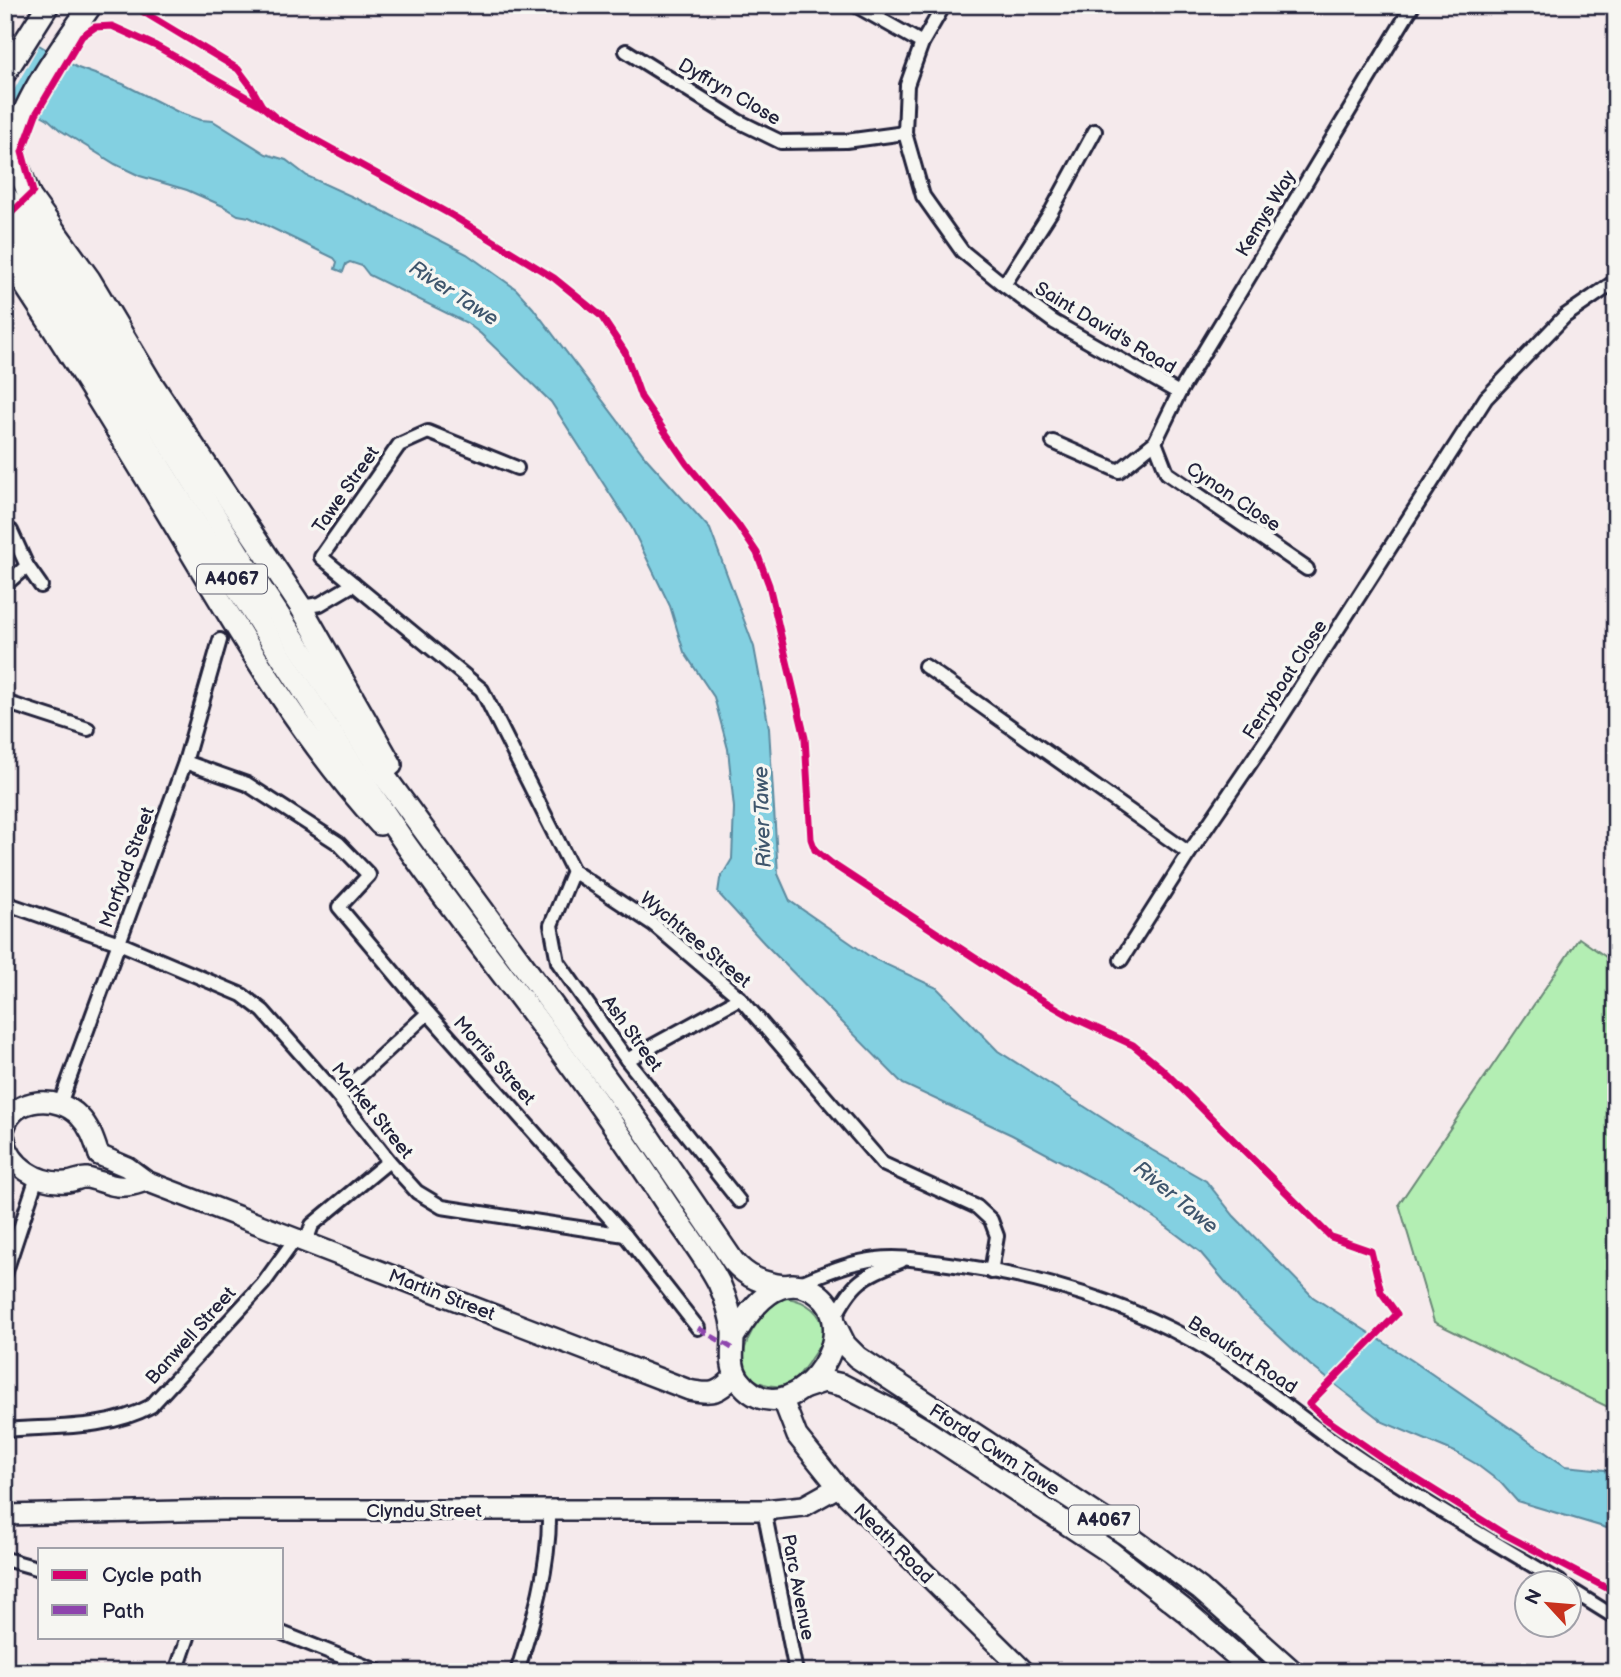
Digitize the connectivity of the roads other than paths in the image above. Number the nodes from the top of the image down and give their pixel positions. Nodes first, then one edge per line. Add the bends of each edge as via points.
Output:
1 (48, 5) edge
2 (91, 5) edge
3 (855, 5) edge
4 (944, 5) edge
5 (1413, 5) edge
6 (922, 43) junction
7 (626, 51) dead end
8 (5, 73) edge
9 (1094, 131) dead end
10 (905, 133) junction
11 (10, 168) edge
12 (5, 226) edge
13 (5, 255) edge
14 (1616, 281) edge
15 (1004, 285) junction
16 (1179, 393) junction
17 (1053, 442) dead end
18 (1155, 442) junction
19 (517, 468) dead end
20 (12, 531) dead end
21 (27, 566) junction
22 (1307, 569) dead end
23 (354, 584) junction
24 (5, 585) edge
25 (41, 586) dead end
26 (301, 607) junction
27 (220, 640) dead end
28 (925, 667) dead end
29 (5, 702) edge
30 (88, 729) dead end
31 (185, 762) junction
32 (433, 841) junction
33 (409, 848) junction
34 (1189, 853) junction
35 (573, 871) junction
36 (5, 903) edge
37 (119, 943) junction
38 (1121, 960) dead end
39 (740, 998) junction
40 (428, 1013) junction
41 (627, 1060) junction
42 (338, 1096) junction
43 (60, 1104) junction
44 (6, 1121) edge
45 (5, 1139) edge
46 (99, 1155) junction
47 (389, 1161) junction
48 (37, 1177) junction
49 (83, 1177) junction
50 (146, 1181) junction
51 (739, 1201) dead end
52 (625, 1235) junction
53 (301, 1240) junction
54 (907, 1258) junction
55 (991, 1272) junction
56 (5, 1274) edge
57 (790, 1285) junction
58 (835, 1322) junction
59 (698, 1328) dead end
60 (734, 1336) junction
61 (735, 1376) junction
62 (803, 1388) junction
63 (783, 1399) junction
64 (5, 1430) edge
65 (838, 1487) junction
66 (764, 1510) junction
67 (549, 1511) junction
68 (5, 1515) edge
69 (5, 1559) edge
70 (38, 1568) edge
71 (1536, 1568) edge
72 (1582, 1596) edge
73 (1616, 1618) edge
74 (284, 1634) edge
75 (188, 1638) edge
76 (176, 1672) edge
77 (380, 1672) edge
78 (517, 1672) edge
79 (796, 1672) edge
80 (1025, 1672) edge
81 (1255, 1672) edge
82 (1293, 1672) edge

1 - 8 main road
2 - 11 main road via 26,108 17,128
3 - 6 street
4 - 6 street, Saint David's Road
5 - 16 street, Kemys Way
6 - 10 street, Saint David's Road via 907,85
7 - 10 street, Dyffryn Close via 738,121 781,142 846,141
9 - 15 street via 1052,210
10 - 15 street, Saint David's Road via 923,196 962,251
11 - 26 main road via 89,279 150,381
11 - 32 main road, A4067 via 50,252 340,710
12 - 33 main road, A4067 via 61,305 150,453
13 - 33 main road via 311,738 356,797
14 - 34 street, Ferryboat Close via 1565,316 1486,398
15 - 16 street, Saint David's Road via 1054,322
16 - 18 street, Kemys Way
17 - 18 street via 1119,471
18 - 22 street, Cynon Close via 1167,473
19 - 23 street, Tawe Street via 428,432 399,445 321,557
20 - 21 street
21 - 24 street
21 - 25 street
23 - 26 street via 320,604
23 - 35 street via 482,690
26 - 32 main road
27 - 31 street, Morfydd Street
28 - 34 street
29 - 30 street
31 - 37 street, Morfydd Street
31 - 40 street, Morris Street via 247,785 338,844 369,875 339,907
32 - 57 main road, A4067 via 642,1126 733,1261 763,1283
33 - 60 main road, A4067 via 637,1158 717,1279 729,1306
34 - 38 street, Ferryboat Close
35 - 39 street, Wychtree Street via 653,923
35 - 41 street, Ash Street via 551,925 558,962
36 - 37 street, Market Street
37 - 42 street, Market Street via 242,995 264,1011
37 - 43 street, Morfydd Street
39 - 41 street
39 - 55 street, Wychtree Street via 883,1164 977,1207 991,1220 997,1236
40 - 42 street
40 - 52 street, Morris Street
41 - 51 street, Ash Street
42 - 47 street, Market Street
43 - 44 main road via 28,1103 17,1107
43 - 46 main road via 78,1114 93,1135
45 - 48 main road via 18,1166
46 - 49 main road
46 - 50 main road, Martin Street
47 - 52 street, Market Street via 417,1192 442,1207
47 - 53 street, Banwell Street via 312,1225
48 - 49 main road via 68,1182
48 - 56 street
49 - 50 main road via 122,1187
50 - 53 main road, Martin Street
52 - 59 street
53 - 61 main road, Martin Street via 689,1390 720,1391
53 - 64 street, Banwell Street via 151,1406 111,1421
54 - 55 street, Beaufort Road
54 - 57 street, Beaufort Road via 847,1265
54 - 58 street via 855,1284
55 - 71 street, Beaufort Road via 1077,1292 1191,1340 1374,1468
57 - 58 main road via 820,1296
57 - 60 main road via 766,1294
58 - 62 main road via 833,1346
58 - 82 main road, Ffordd Cwm Tawe / A4067 via 845,1345 857,1357 1127,1535 1200,1589
60 - 61 main road
61 - 63 main road via 759,1396 770,1401
62 - 63 main road
62 - 81 main road, Ffordd Cwm Tawe / A4067 via 824,1381 842,1385 923,1429 1110,1552
63 - 65 main road, Neath Road via 797,1436
65 - 66 main road, Clyndu Street via 804,1506
65 - 80 main road, Neath Road
66 - 67 main road, Clyndu Street
66 - 79 street, Parc Avenue
67 - 68 main road, Clyndu Street
67 - 78 street via 540,1600
69 - 70 street
72 - 73 street
74 - 77 street
75 - 76 street

